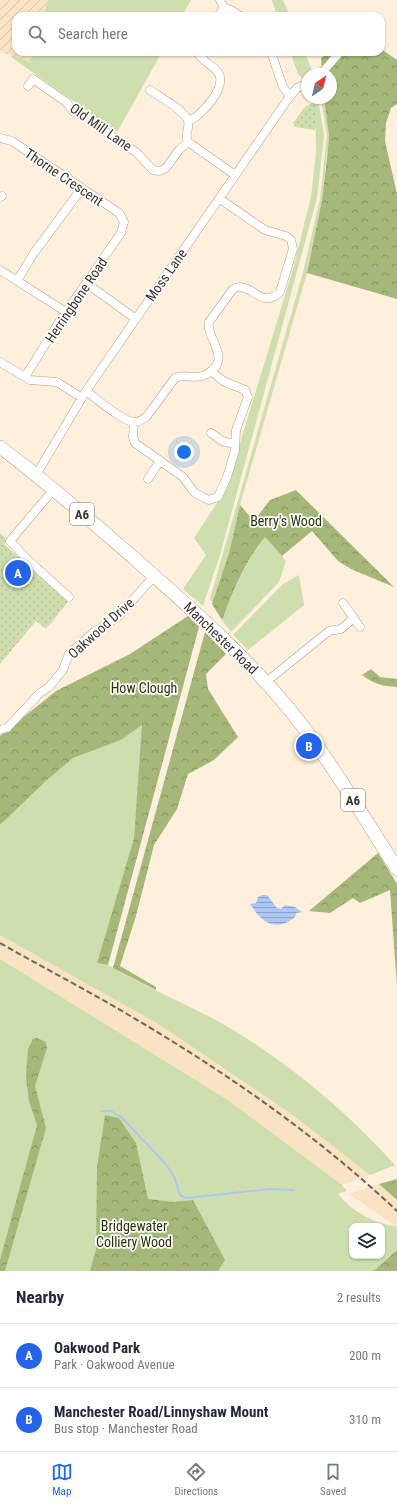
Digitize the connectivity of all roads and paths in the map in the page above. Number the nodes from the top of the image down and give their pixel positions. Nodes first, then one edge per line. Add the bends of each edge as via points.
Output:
1 (220, 0) edge
2 (224, 8) junction
3 (221, 12) edge
4 (234, 12) edge
5 (200, 56) edge
6 (272, 56) edge
7 (337, 56) edge
8 (326, 68) edge
9 (28, 86) dead end
10 (301, 86) edge
11 (155, 91) dead end
12 (290, 96) junction
13 (188, 121) junction
14 (0, 138) edge
15 (188, 142) junction
16 (235, 175) junction
17 (82, 188) junction
18 (220, 199) junction
19 (124, 222) joint
20 (0, 270) edge
21 (17, 281) junction
22 (86, 283) junction
23 (66, 312) junction
24 (136, 319) junction
25 (1, 359) edge
26 (211, 371) junction
27 (25, 377) junction
28 (84, 395) junction
29 (134, 422) junction
30 (211, 433) dead end
31 (235, 444) junction
32 (0, 447) edge
33 (160, 461) junction
34 (36, 475) junction
35 (148, 479) dead end
36 (54, 489) junction
37 (154, 576) junction
38 (69, 597) dead end
39 (344, 603) dead end
40 (354, 618) junction
41 (360, 627) dead end
42 (266, 682) junction
43 (0, 730) edge
44 (397, 870) edge

1 - 2 street
2 - 3 street
2 - 4 street
5 - 13 street via 216,70 221,82 204,111
6 - 12 street via 283,87
7 - 8 street
9 - 15 street, Old Mill Lane via 33,79 66,102 74,112 93,119 106,132 136,152 153,170 166,168
10 - 12 street, Moss Lane
11 - 13 street via 183,113
12 - 16 street, Moss Lane
13 - 15 street
14 - 17 street, Thorne Crescent via 12,141
15 - 16 street
16 - 18 street, Moss Lane
17 - 19 street, Thorne Crescent via 119,213
17 - 21 street
18 - 24 street, Moss Lane
18 - 26 street via 265,230 289,238 293,249 283,286 277,294 270,298 262,298 245,288 237,287 209,322 209,333 218,350 216,365
19 - 22 street, Herringbone Road via 121,233
20 - 21 street
21 - 23 street
22 - 23 street, Herringbone Road
22 - 24 street
23 - 27 street, Herringbone Road
24 - 28 street, Moss Lane
25 - 27 street
26 - 29 street via 196,377 180,375 175,378 146,416
26 - 31 street via 247,394 248,400 236,430
27 - 28 street via 34,381 54,381
28 - 29 street
28 - 34 street, Moss Lane
29 - 33 street via 135,443
30 - 31 street via 222,441
31 - 33 street via 224,488 214,499 204,498 194,492 183,477
32 - 34 main road, Manchester Road / A6
33 - 35 street
34 - 36 main road, Manchester Road / A6
36 - 37 main road, Manchester Road / A6
36 - 38 street via 10,541
37 - 42 main road, Manchester Road / A6 via 214,629
37 - 43 street, Oakwood Drive via 118,617 94,632 69,654 63,670 49,687 7,728
39 - 40 street
40 - 41 street
40 - 42 street via 341,629 329,631
42 - 44 main road, Manchester Road / A6 via 318,748

